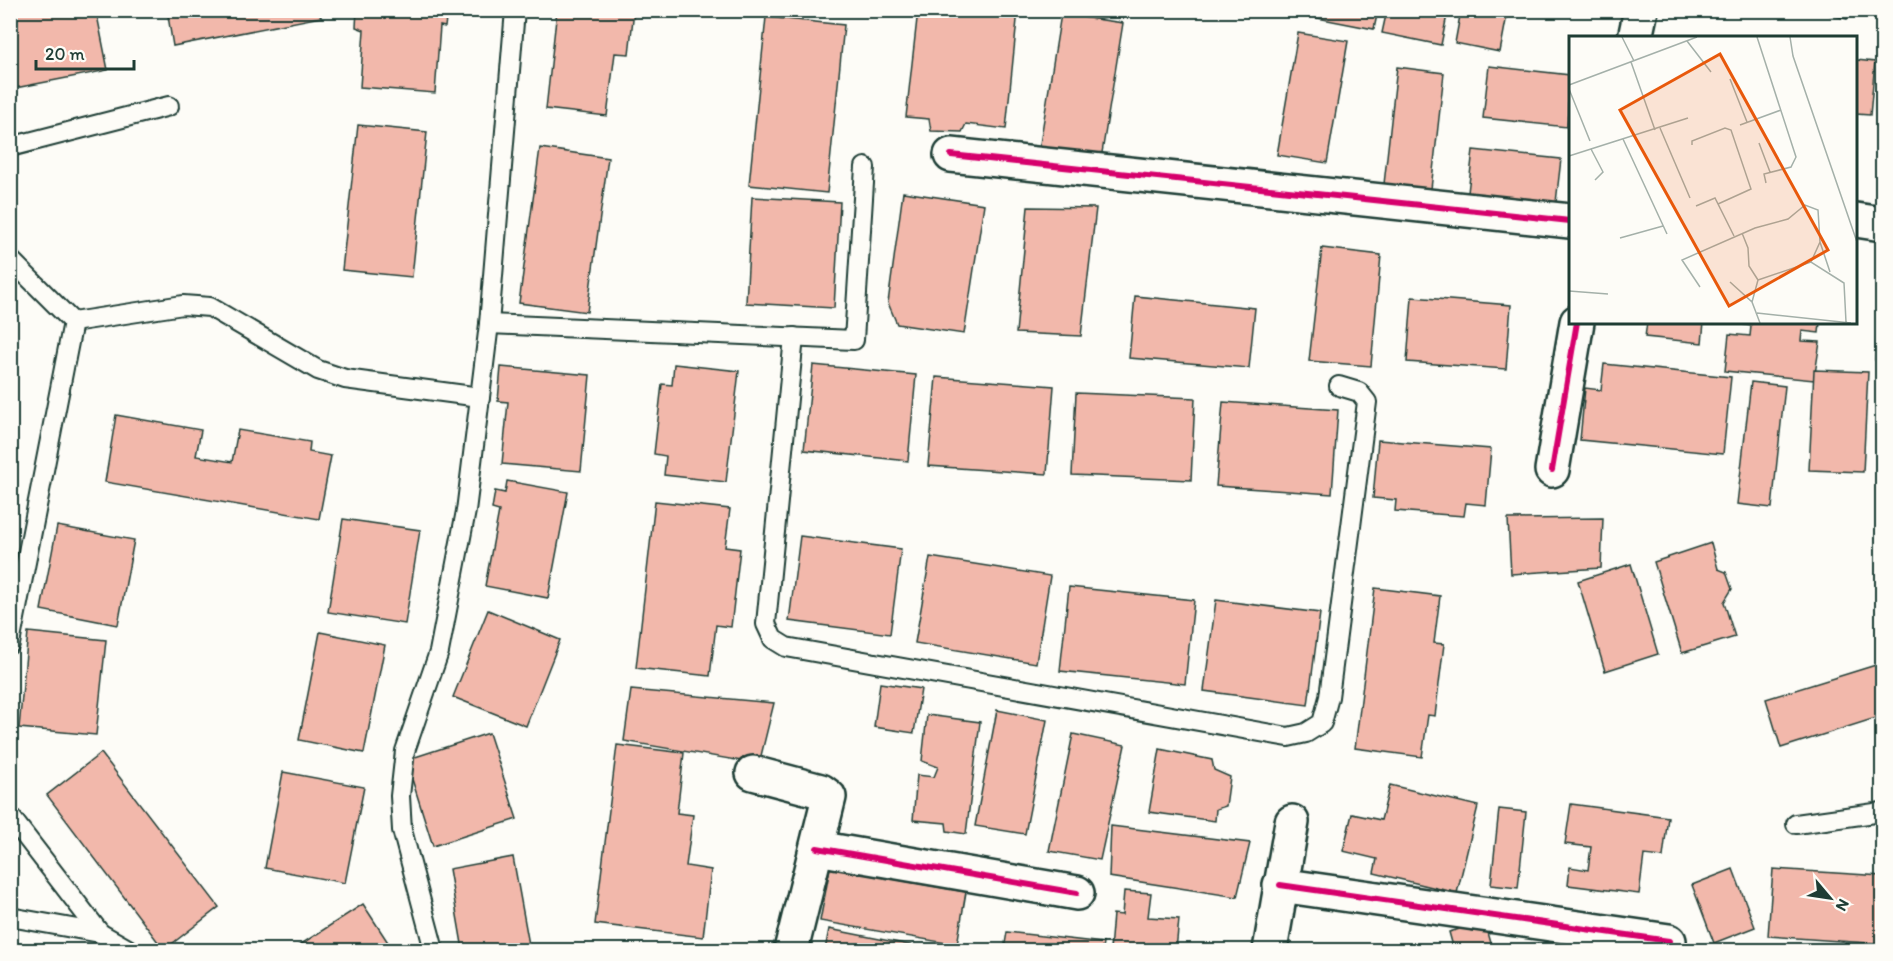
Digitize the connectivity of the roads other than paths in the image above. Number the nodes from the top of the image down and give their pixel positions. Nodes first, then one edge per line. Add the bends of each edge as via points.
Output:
1 (514, 10) edge
2 (1641, 10) edge
3 (1635, 36) edge
4 (169, 106) dead end
5 (10, 147) edge
6 (951, 155) dead end
7 (866, 168) dead end
8 (1857, 220) edge
9 (1569, 221) edge
10 (1882, 224) edge
11 (10, 259) edge
12 (73, 322) junction
13 (489, 324) junction
14 (1577, 324) edge
15 (794, 337) junction
16 (1339, 386) dead end
17 (480, 397) junction
18 (1552, 470) dead end
19 (10, 644) edge
20 (753, 773) dead end
21 (1882, 812) edge
22 (10, 816) edge
23 (1292, 822) dead end
24 (1796, 824) dead end
25 (817, 848) junction
26 (1280, 885) junction
27 (1077, 893) dead end
28 (10, 916) edge
29 (100, 933) junction
30 (1669, 941) dead end
31 (130, 951) edge
32 (434, 951) edge
33 (791, 951) edge
34 (1270, 951) edge

1 - 13 lane
2 - 3 street
4 - 5 lane
6 - 9 street
7 - 15 lane via 854,340
8 - 10 street
11 - 12 lane
12 - 17 lane via 183,305 210,307 318,370 345,379
12 - 19 lane
13 - 15 lane
13 - 17 lane
14 - 18 street
15 - 16 lane via 766,624 773,639 786,647 1288,737 1323,723 1329,697 1367,402 1359,392
17 - 32 lane via 466,511 439,652 405,751 400,796 402,830
20 - 25 street via 821,791 829,797
21 - 24 lane
22 - 29 lane
23 - 26 street
25 - 27 street
25 - 33 street
26 - 30 street
26 - 34 street
28 - 29 lane
29 - 31 lane

